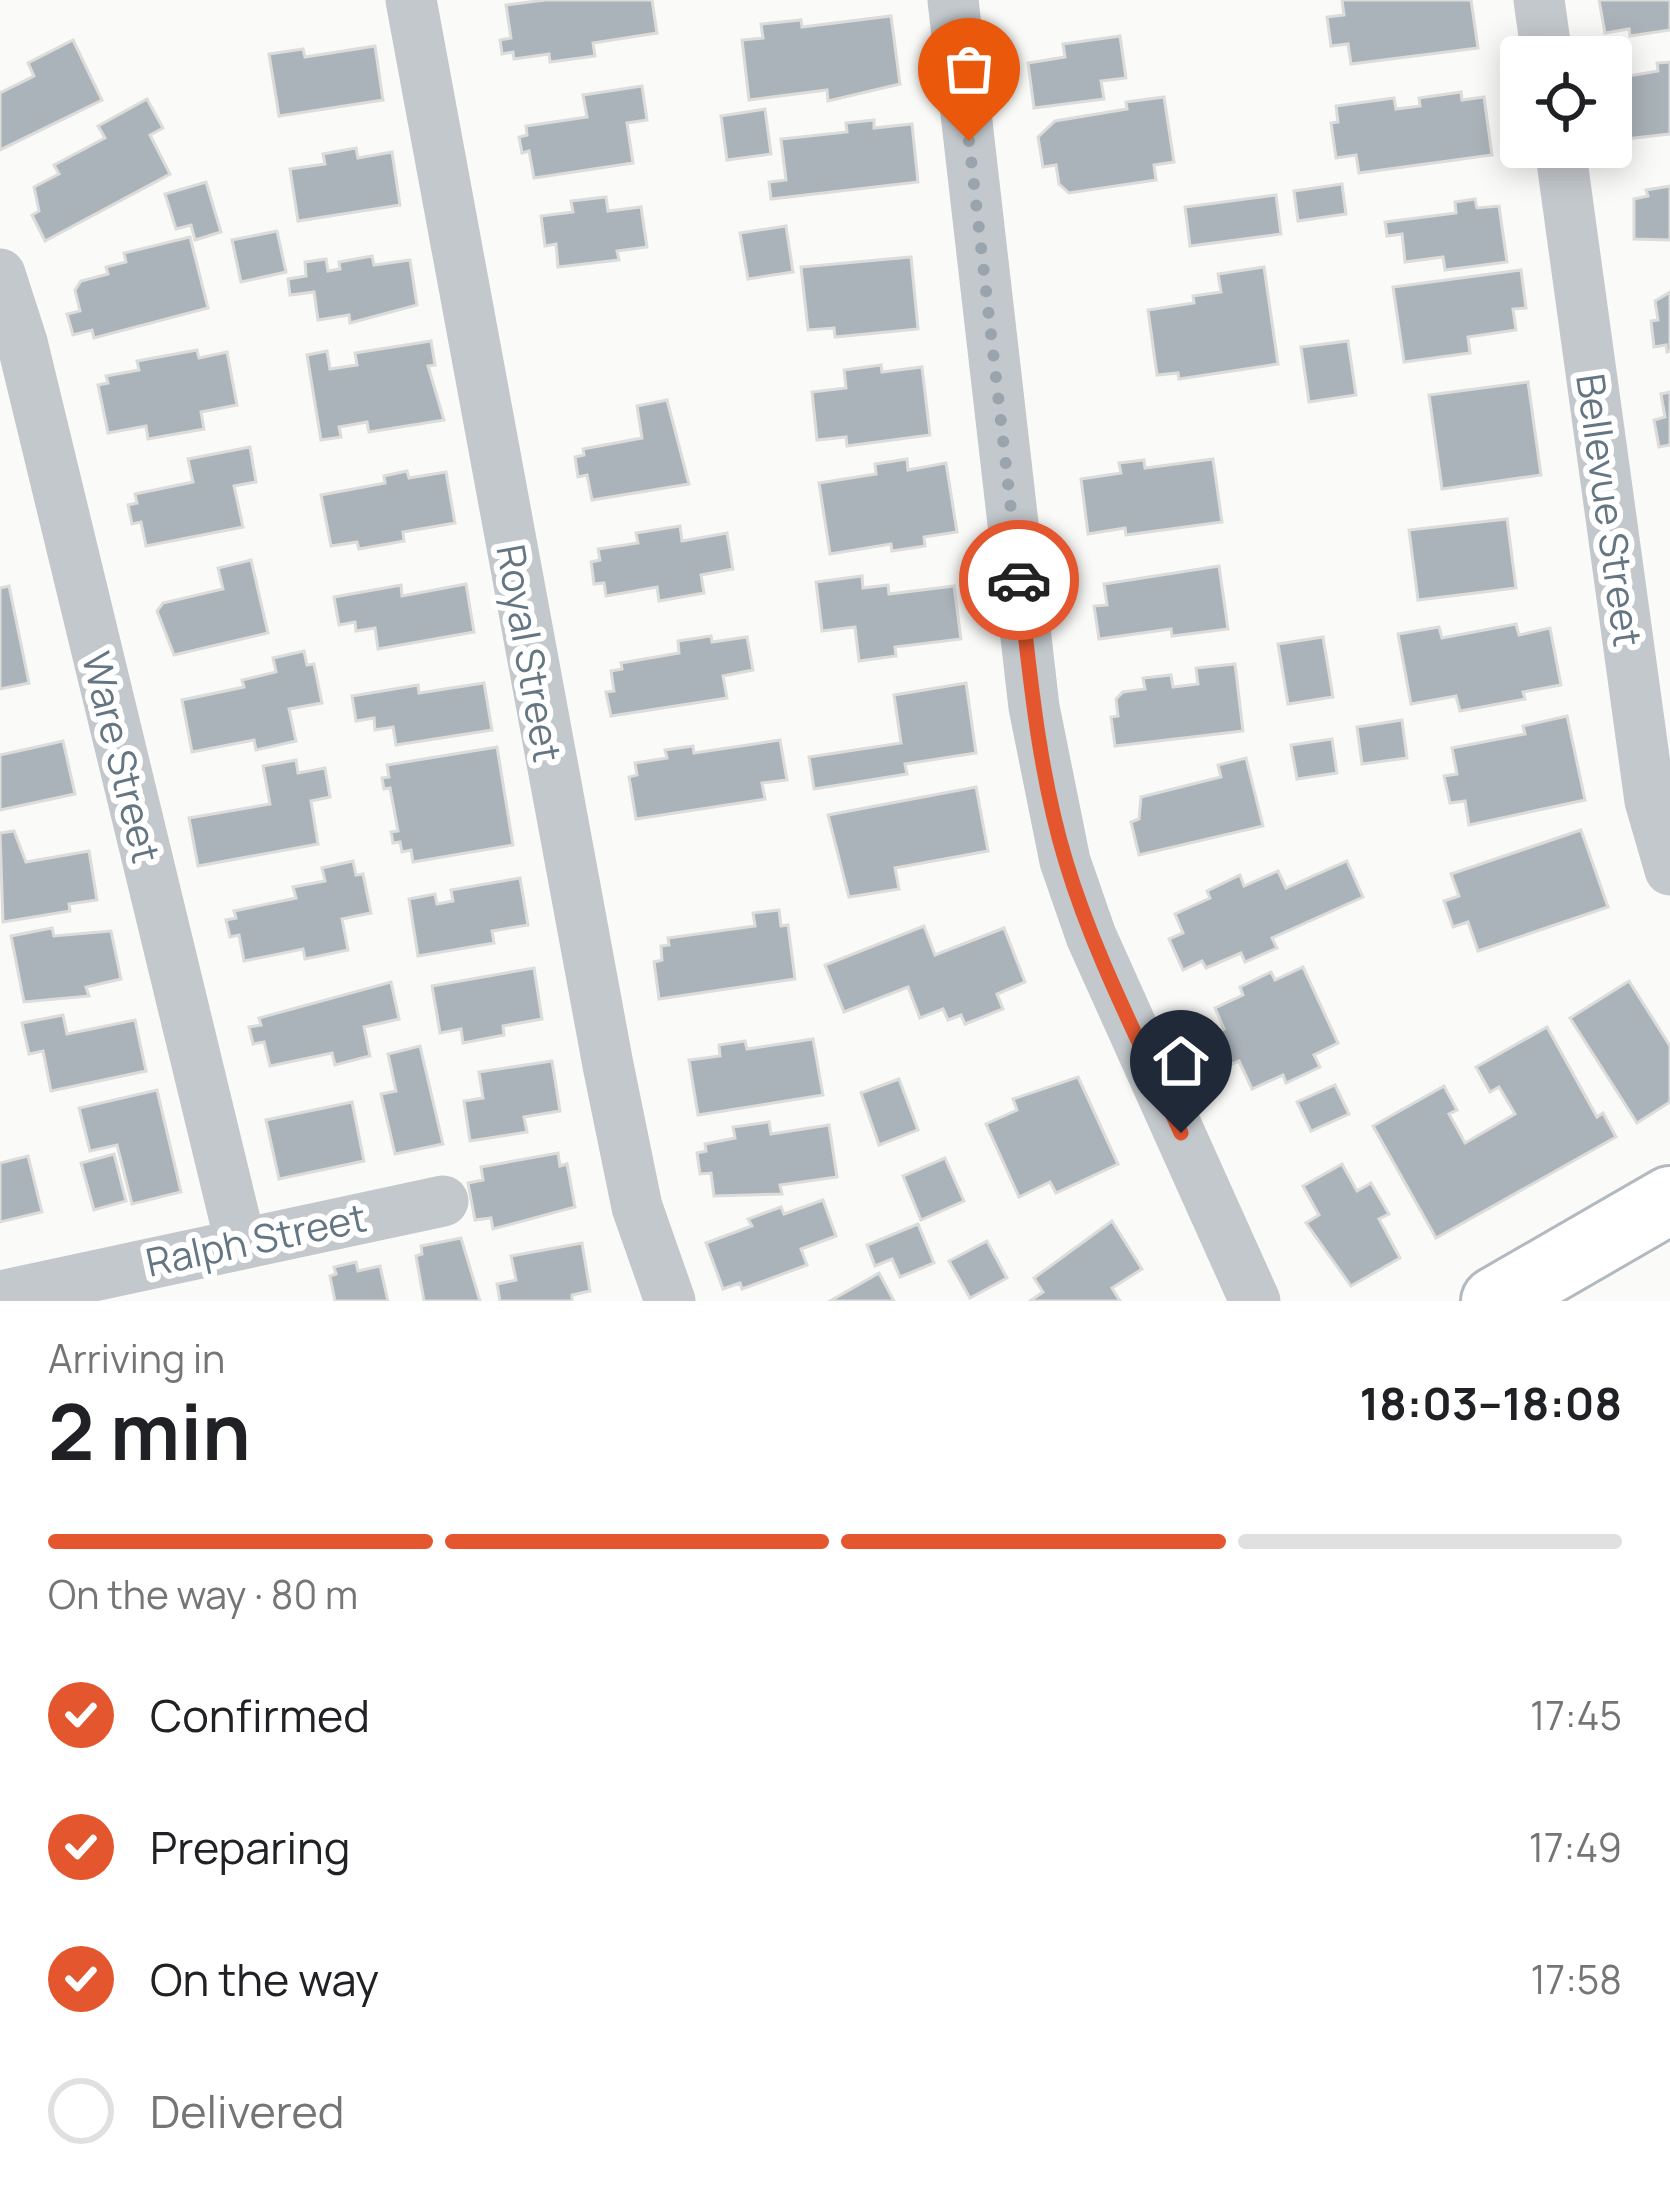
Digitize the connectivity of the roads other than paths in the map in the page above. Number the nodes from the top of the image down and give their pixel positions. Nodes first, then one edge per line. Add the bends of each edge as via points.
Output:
1 (412, 0) edge
2 (953, 0) edge
3 (1539, 0) edge
4 (1544, 36) edge
5 (1563, 168) edge
6 (0, 274) edge
7 (1670, 870) edge
8 (1670, 1200) edge
9 (443, 1201) dead end
10 (240, 1240) junction
11 (0, 1296) edge
12 (670, 1301) edge
13 (1255, 1301) edge
14 (1496, 1301) edge

1 - 12 street, Royal Street via 608,1065 637,1207
2 - 13 street via 1049,794 1091,936
3 - 4 street
5 - 7 street, Bellevue Street via 1650,801
6 - 10 street, Ware Street
8 - 14 main road
9 - 10 street, Ralph Street
10 - 11 street, Ralph Street

